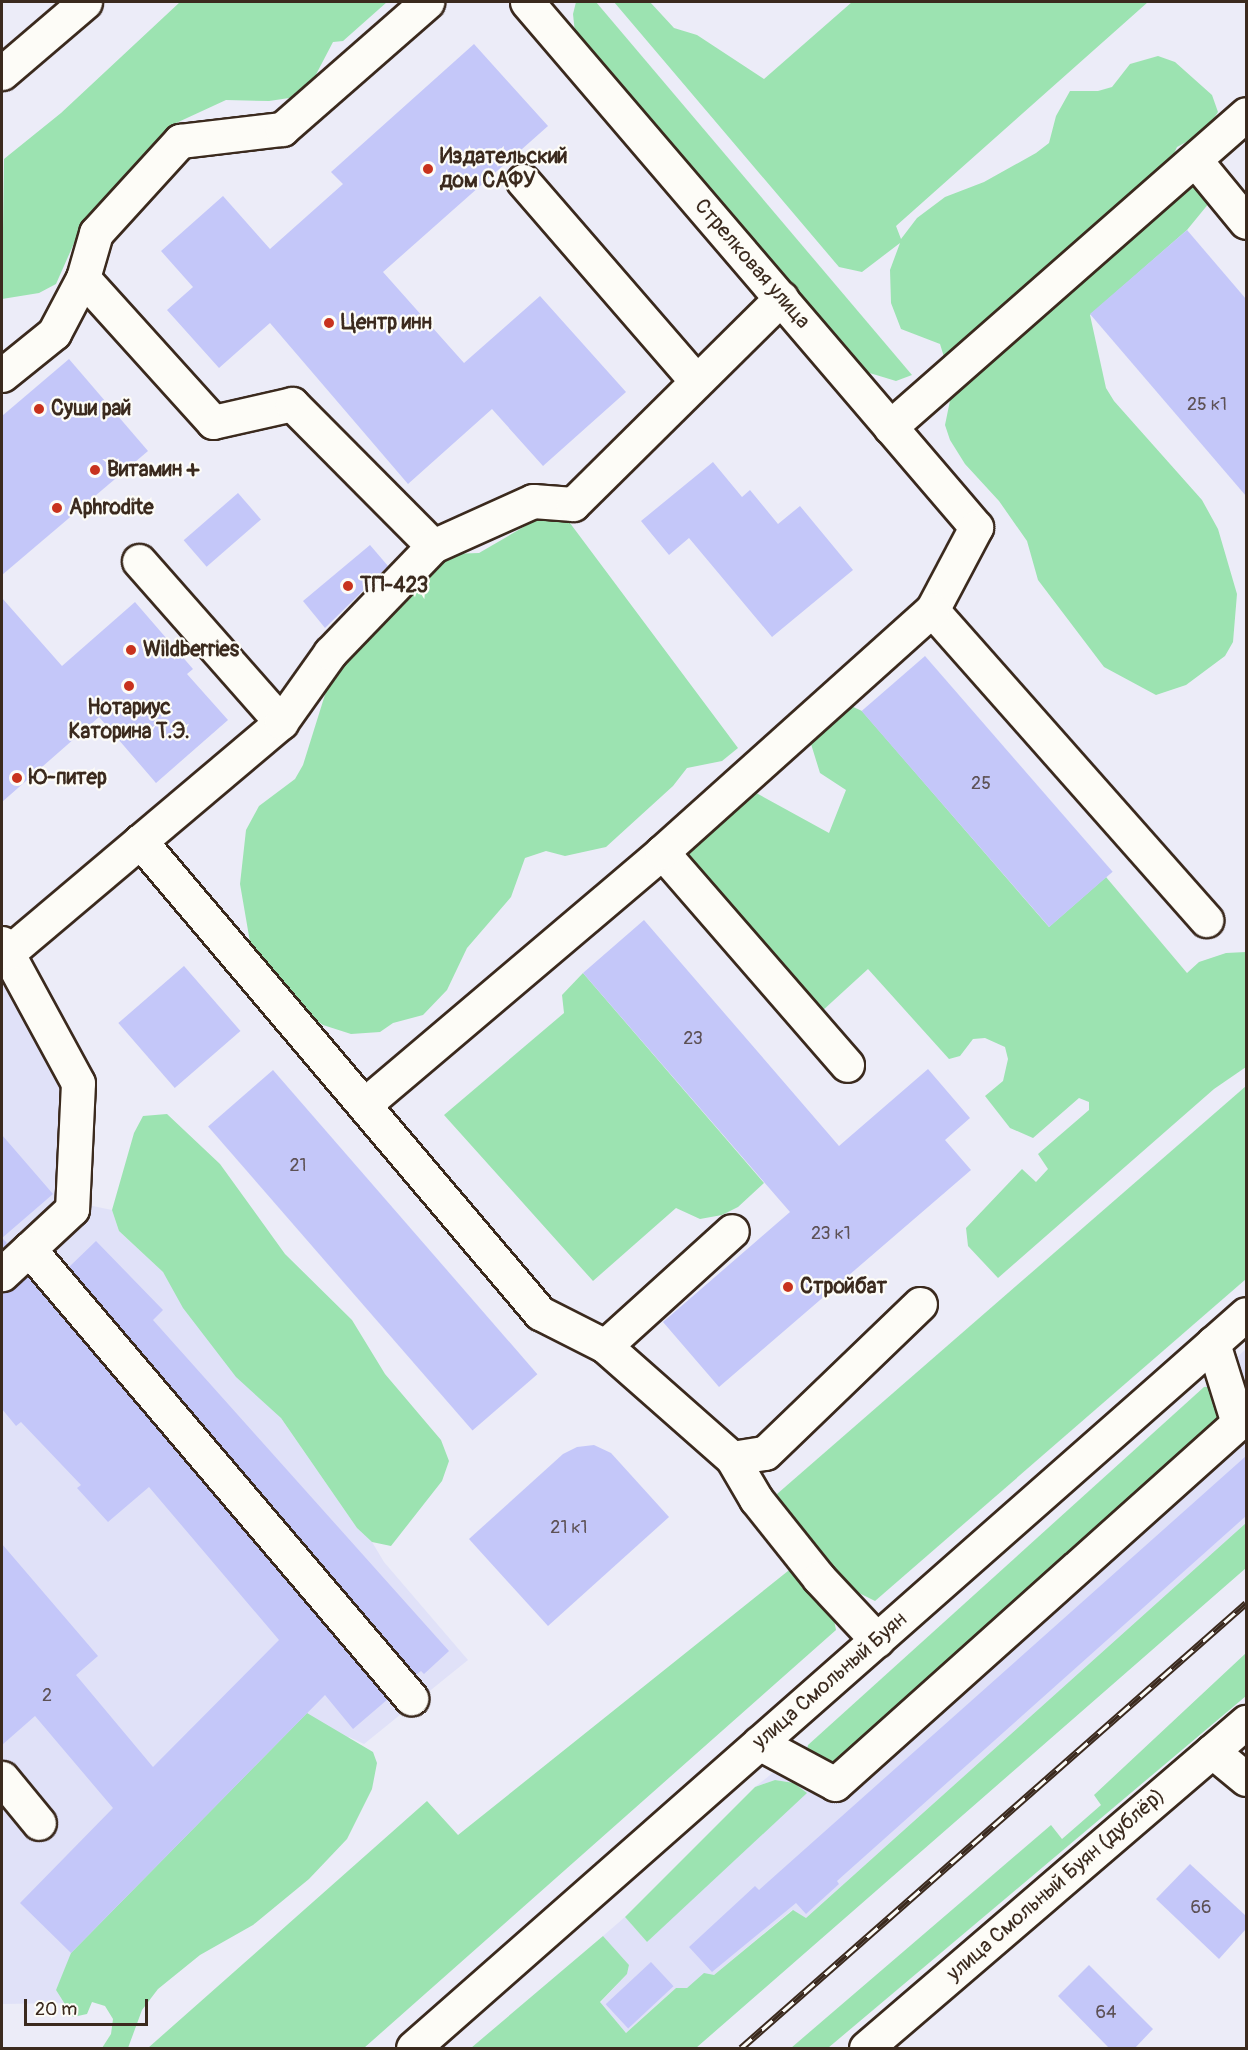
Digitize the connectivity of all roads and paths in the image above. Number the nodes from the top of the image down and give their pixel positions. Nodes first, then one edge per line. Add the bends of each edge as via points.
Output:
1 (86, 2) edge
2 (427, 2) edge
3 (543, 7) edge
4 (2, 73) edge
5 (1246, 114) edge
6 (1195, 160) junction
7 (523, 181) dead end
8 (1246, 222) edge
9 (83, 278) junction
10 (781, 298) junction
11 (2, 375) edge
12 (696, 381) junction
13 (890, 427) junction
14 (433, 546) junction
15 (139, 561) dead end
16 (932, 610) junction
17 (281, 722) junction
18 (140, 841) junction
19 (662, 852) junction
20 (1206, 920) dead end
21 (5, 947) edge
22 (847, 1065) dead end
23 (364, 1105) junction
24 (732, 1232) dead end
25 (29, 1250) junction
26 (2, 1275) edge
27 (920, 1304) dead end
28 (1246, 1314) edge
29 (1213, 1343) junction
30 (605, 1346) junction
31 (732, 1458) junction
32 (876, 1640) junction
33 (411, 1698) dead end
34 (1246, 1722) edge
35 (759, 1743) junction
36 (1212, 1751) junction
37 (2, 1779) edge
38 (1246, 1779) edge
39 (39, 1823) dead end
40 (413, 2049) edge
41 (866, 2049) edge

1 - 4 main road
2 - 9 main road via 282,129 180,141 96,233
3 - 10 main road, Стрелковая улица
5 - 6 main road
6 - 8 main road
6 - 13 main road
7 - 12 main road
9 - 11 main road via 54,333
9 - 14 main road via 213,422 292,404
10 - 12 main road
10 - 13 main road, Стрелковая улица
12 - 14 main road via 573,504 533,501
13 - 16 main road, Стрелковая улица via 976,527
14 - 17 main road via 330,653
15 - 17 main road
16 - 19 main road
16 - 20 main road
17 - 18 main road
18 - 21 main road
18 - 23 main road
19 - 22 main road
19 - 23 main road
21 - 25 main road via 78,1083 72,1209
23 - 30 main road via 540,1313
24 - 30 main road
25 - 26 main road
25 - 33 main road
27 - 31 main road via 765,1453
28 - 29 main road, улица Смольный Буян
29 - 32 main road, улица Смольный Буян
29 - 35 main road via 1238,1423 835,1784
30 - 31 main road
31 - 32 main road via 756,1499
32 - 35 main road, улица Смольный Буян
34 - 36 main road, улица Смольный Буян (дублёр)
35 - 40 main road, улица Смольный Буян
36 - 38 main road
36 - 41 main road, улица Смольный Буян (дублёр)
37 - 39 main road

